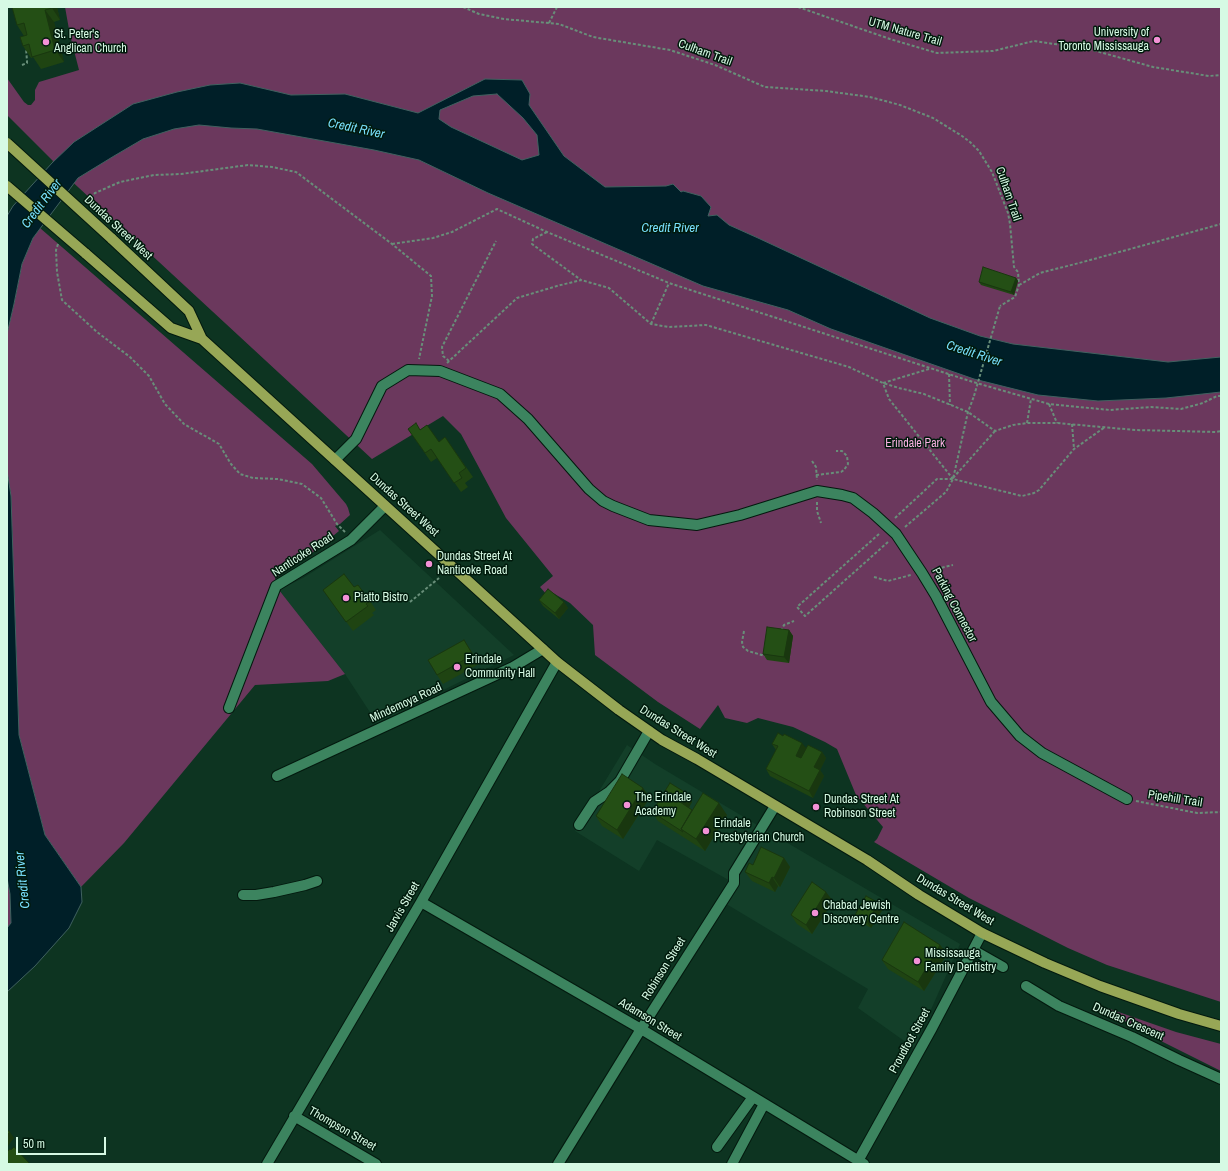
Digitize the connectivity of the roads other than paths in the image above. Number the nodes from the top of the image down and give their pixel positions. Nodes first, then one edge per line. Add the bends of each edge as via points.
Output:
1 (7, 143) edge
2 (7, 186) edge
3 (202, 339) junction
4 (335, 460) junction
5 (385, 506) junction
6 (543, 649) junction
7 (557, 662) junction
8 (229, 708) dead end
9 (649, 731) junction
10 (277, 776) dead end
11 (1127, 800) road end
12 (775, 806) junction
13 (579, 825) dead end
14 (317, 881) dead end
15 (243, 895) dead end
16 (421, 902) junction
17 (982, 933) junction
18 (973, 950) junction
19 (1003, 967) dead end
20 (1026, 986) dead end
21 (1221, 1026) edge
22 (641, 1029) junction
23 (1221, 1079) edge
24 (752, 1097) junction
25 (764, 1104) junction
26 (294, 1116) junction
27 (717, 1147) dead end
28 (861, 1162) edge
29 (267, 1164) edge
30 (376, 1164) edge
31 (558, 1164) edge
32 (732, 1164) edge

1 - 3 main road, Dundas Street West, bridge via 189,311
2 - 3 main road, Dundas Street West, bridge via 171,328
3 - 4 main road, Dundas Street West
4 - 5 main road, Dundas Street West
4 - 11 street, Parking Connector via 356,439 382,386 408,370 440,371 500,394 528,419 589,489 603,501 649,520 697,525 740,515 817,491 853,498 896,534 922,572 991,702 1020,736 1042,753
5 - 6 main road, Dundas Street West
5 - 8 street, Nanticoke Road via 351,540 276,586
6 - 7 main road, Dundas Street West
6 - 10 street, Mindemoya Road via 513,667
7 - 9 main road, Dundas Street West
7 - 16 street, Jarvis Street
9 - 12 main road, Dundas Street West
9 - 13 street via 620,781 594,802
12 - 17 main road, Dundas Street West
12 - 22 street, Robinson Street via 734,874 734,883
14 - 15 street via 274,892
16 - 22 street, Adamson Street
16 - 26 street, Jarvis Street
17 - 18 street, Proudfoot Street
17 - 21 main road, Dundas Street West via 1100,986
18 - 19 street
18 - 28 street, Proudfoot Street
20 - 23 street, Dundas Crescent via 1059,1006
22 - 24 street, Adamson Street
22 - 31 street, Robinson Street
24 - 25 street, Adamson Street
24 - 27 street
25 - 28 street, Adamson Street
25 - 32 street
26 - 29 street, Jarvis Street
26 - 30 street, Thompson Street

